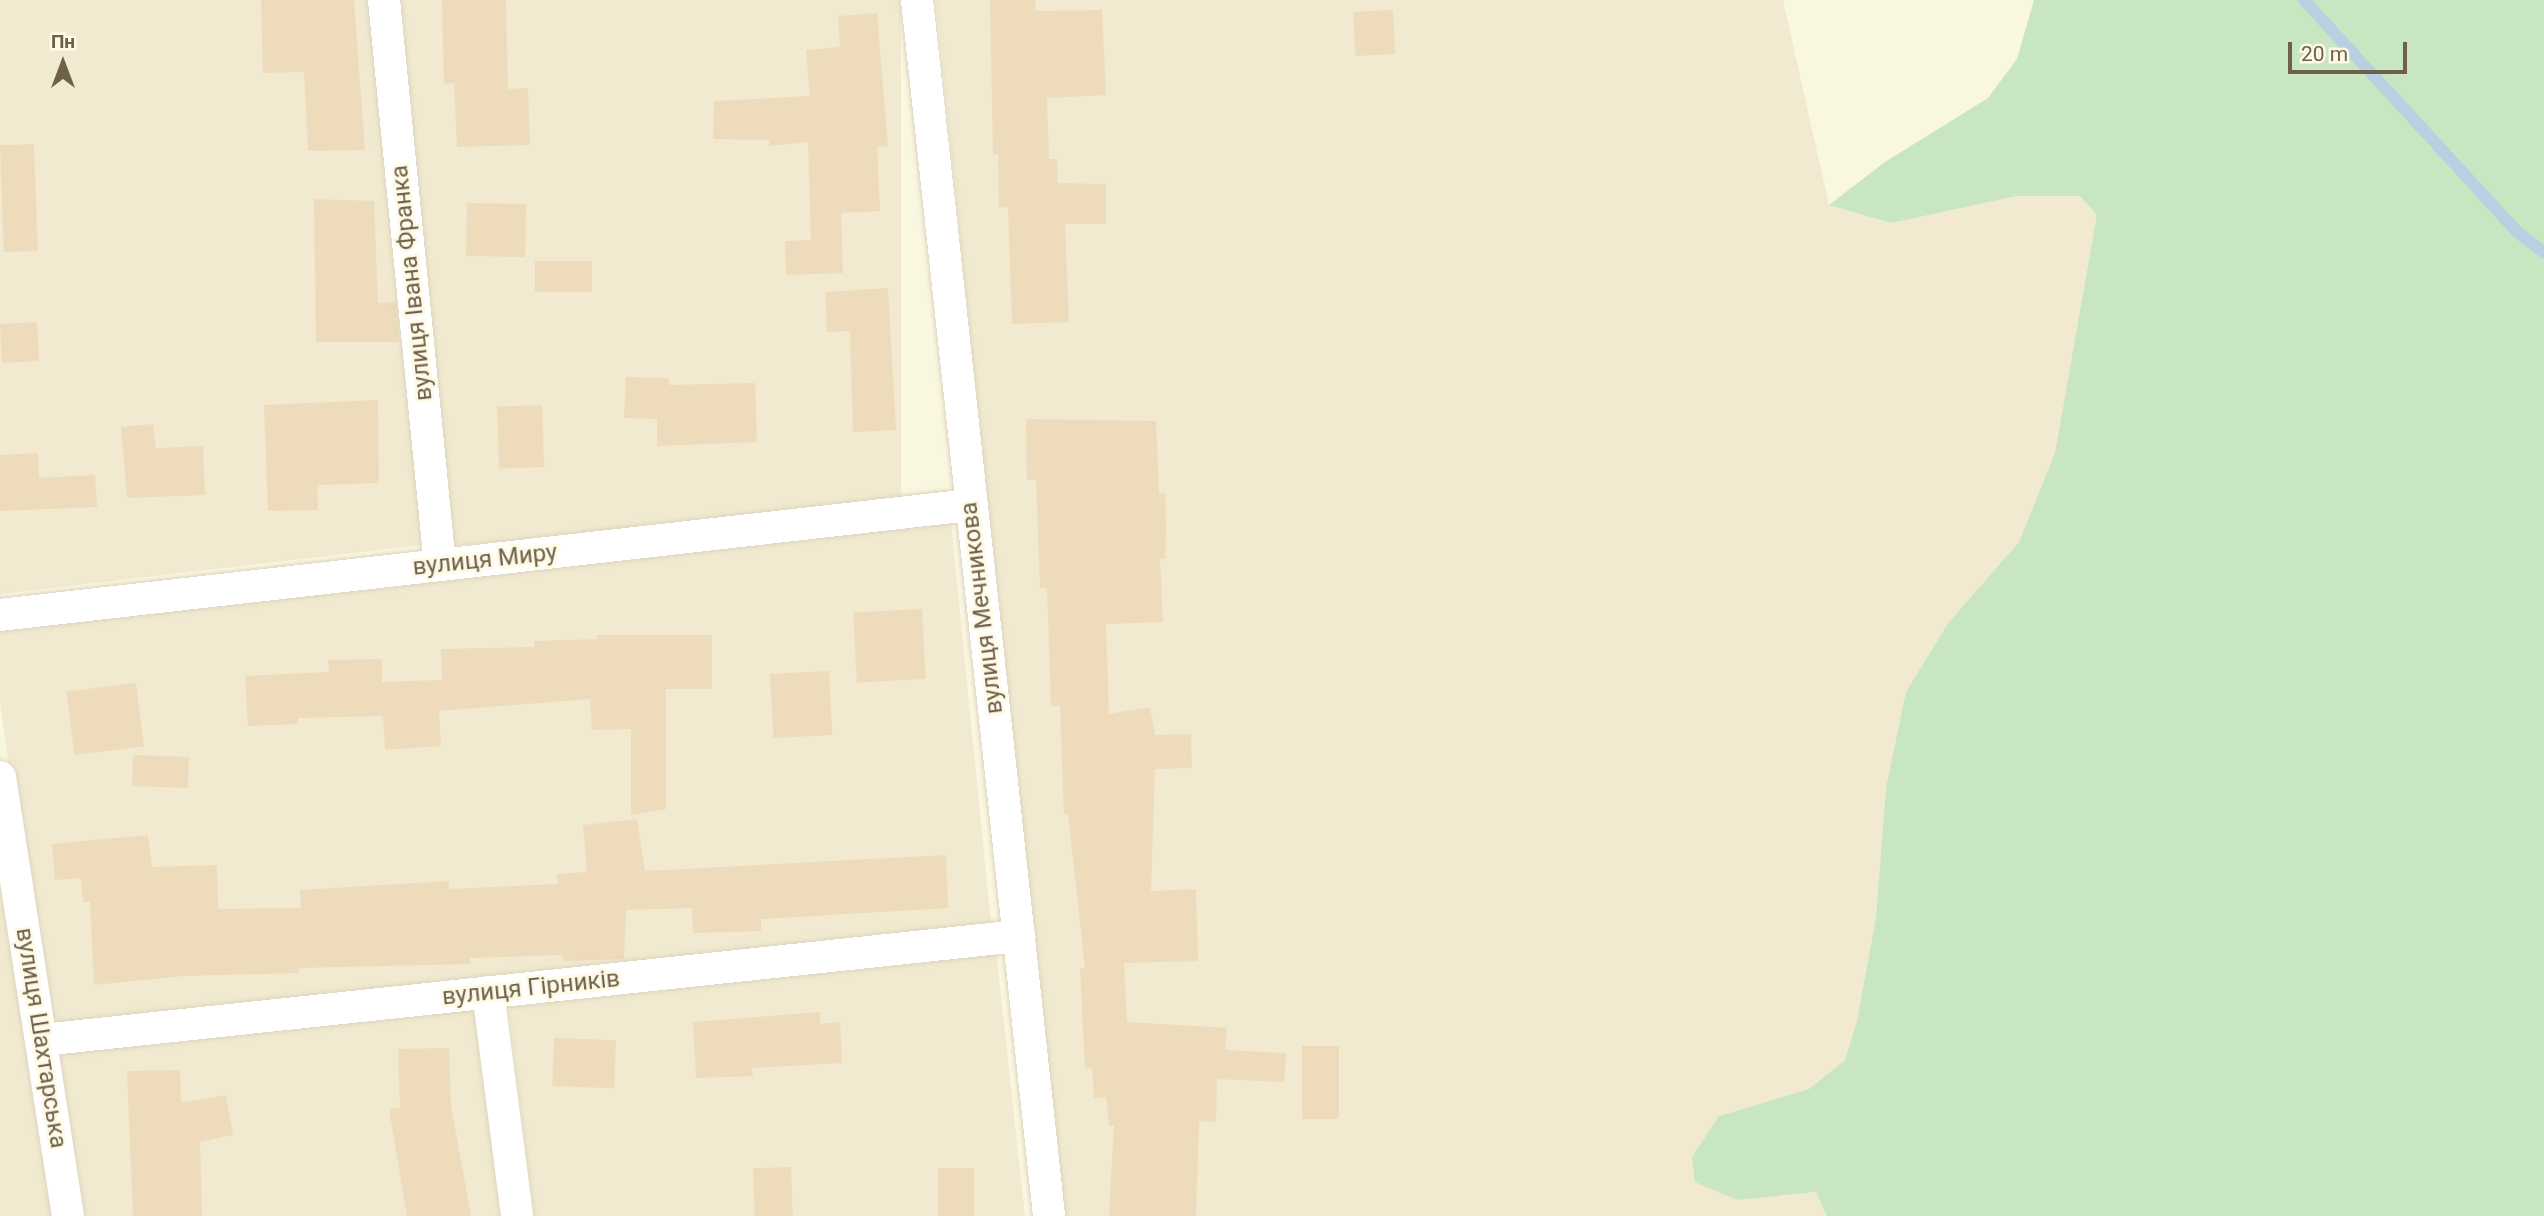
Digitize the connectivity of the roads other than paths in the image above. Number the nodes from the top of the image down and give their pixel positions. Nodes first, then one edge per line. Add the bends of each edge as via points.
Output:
1 (384, 0) edge
2 (916, 0) edge
3 (970, 505) junction
4 (440, 565) junction
5 (0, 615) edge
6 (0, 777) edge
7 (1019, 936) junction
8 (488, 992) junction
9 (42, 1040) junction
10 (68, 1216) edge
11 (517, 1216) edge
12 (1049, 1216) edge

1 - 4 street, вулиця Івана Франка
2 - 3 street, вулиця Мечникова
3 - 4 street, вулиця Миру
3 - 7 street, вулиця Мечникова
4 - 5 street, вулиця Миру
6 - 9 street, вулиця Шахтарська
7 - 8 street, вулиця Гірників
7 - 12 street, вулиця Мечникова
8 - 9 street, вулиця Гірників
8 - 11 street
9 - 10 street, вулиця Шахтарська

